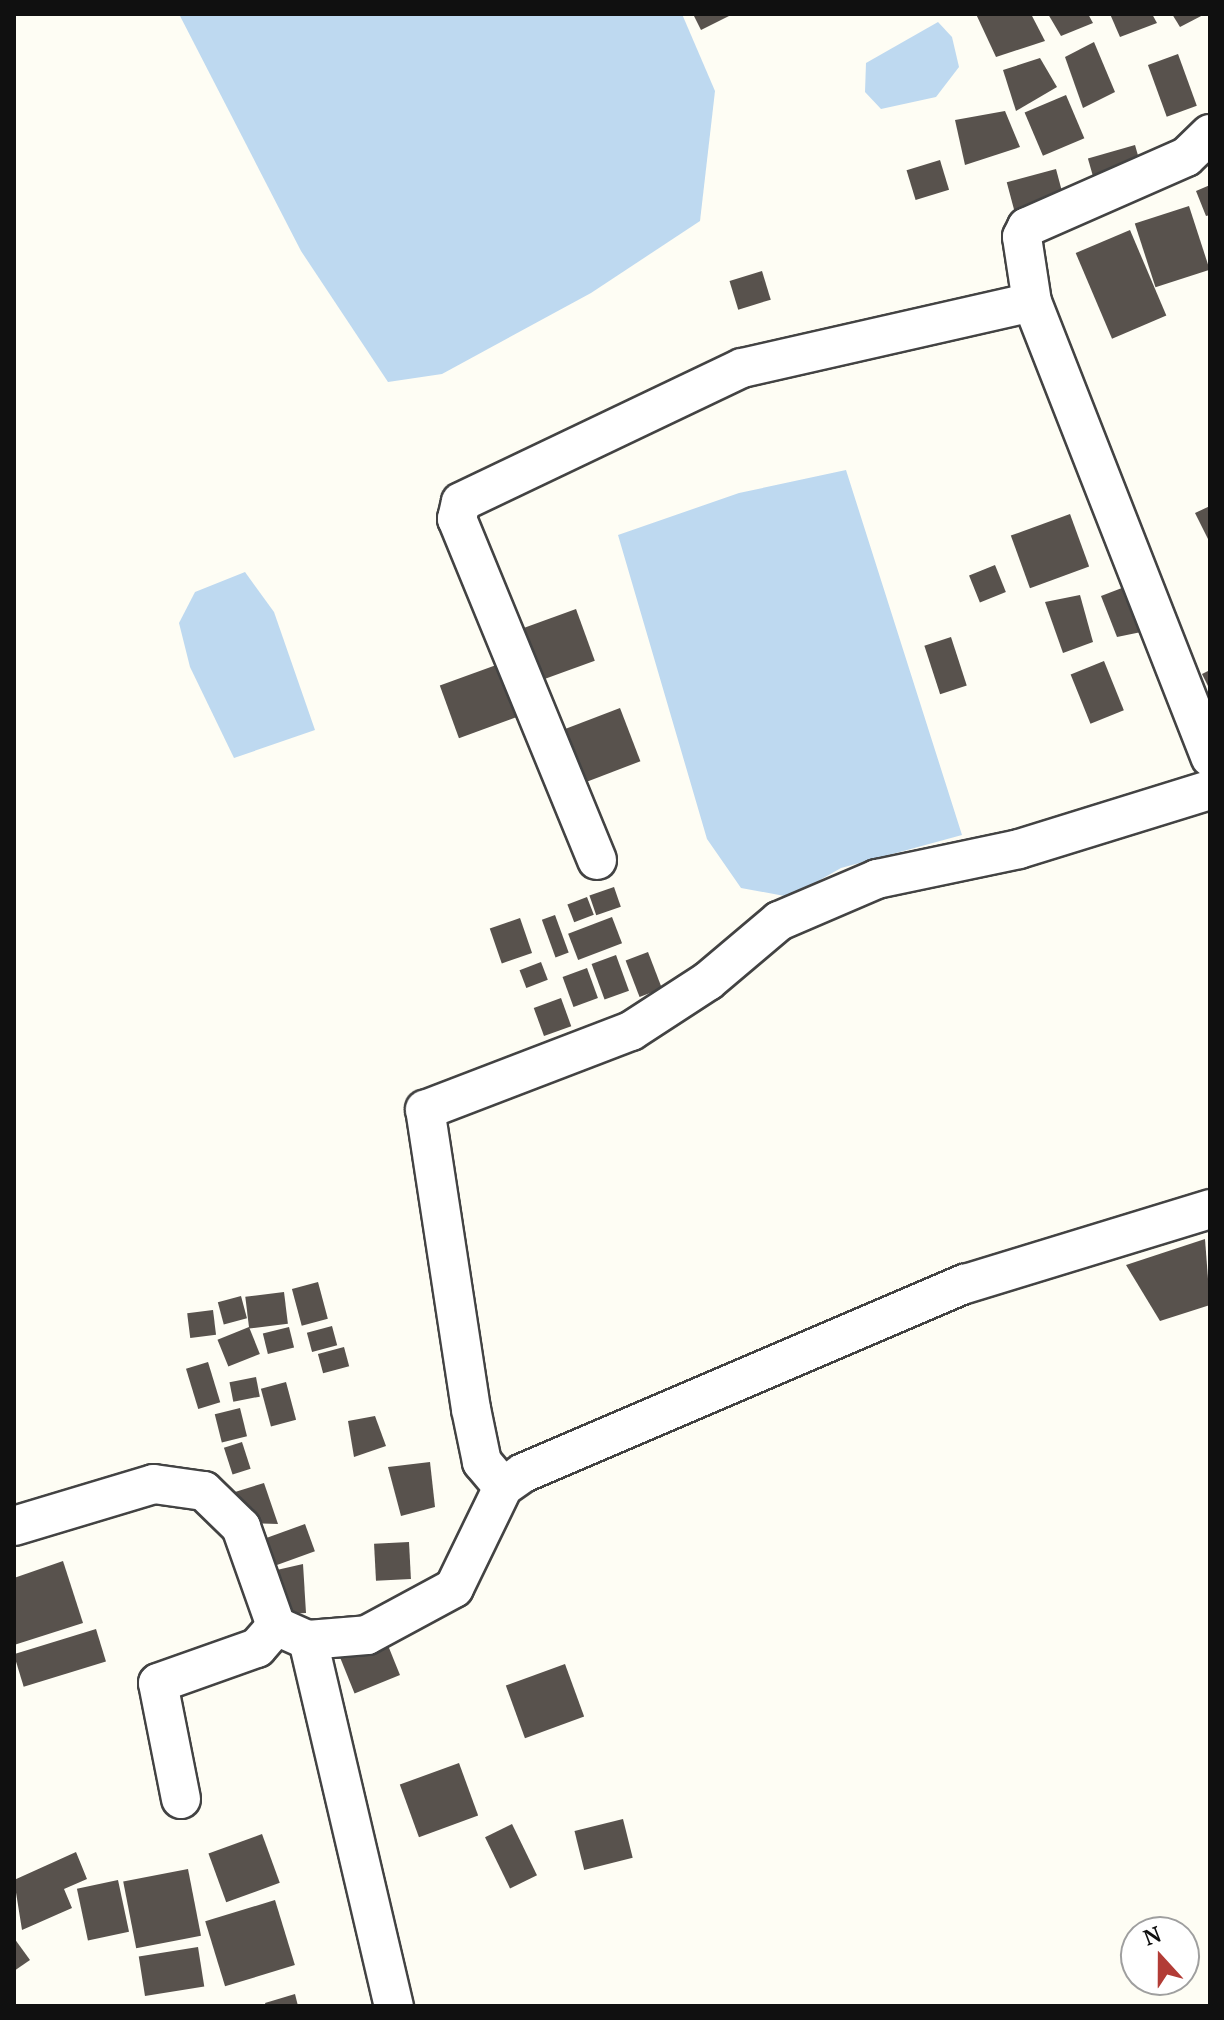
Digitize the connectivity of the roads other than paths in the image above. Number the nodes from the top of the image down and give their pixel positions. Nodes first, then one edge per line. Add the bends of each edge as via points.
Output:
1 (1210, 134) edge
2 (1032, 302) junction
3 (1210, 757) edge
4 (1210, 790) edge
5 (597, 860) dead end
6 (1210, 1209) edge
7 (503, 1487) junction
8 (14, 1526) edge
9 (292, 1633) junction
10 (181, 1799) dead end
11 (394, 2006) edge

1 - 2 street via 1186,157 1027,227
2 - 3 street
2 - 5 street via 742,368 461,502 457,519
4 - 7 street via 1019,849 877,879 779,921 708,981 631,1031 425,1110 471,1409 482,1462
6 - 7 street via 965,1284
7 - 9 street via 454,1588 367,1635
8 - 9 street via 154,1484 204,1491 241,1527
9 - 10 street via 158,1683
9 - 11 street

